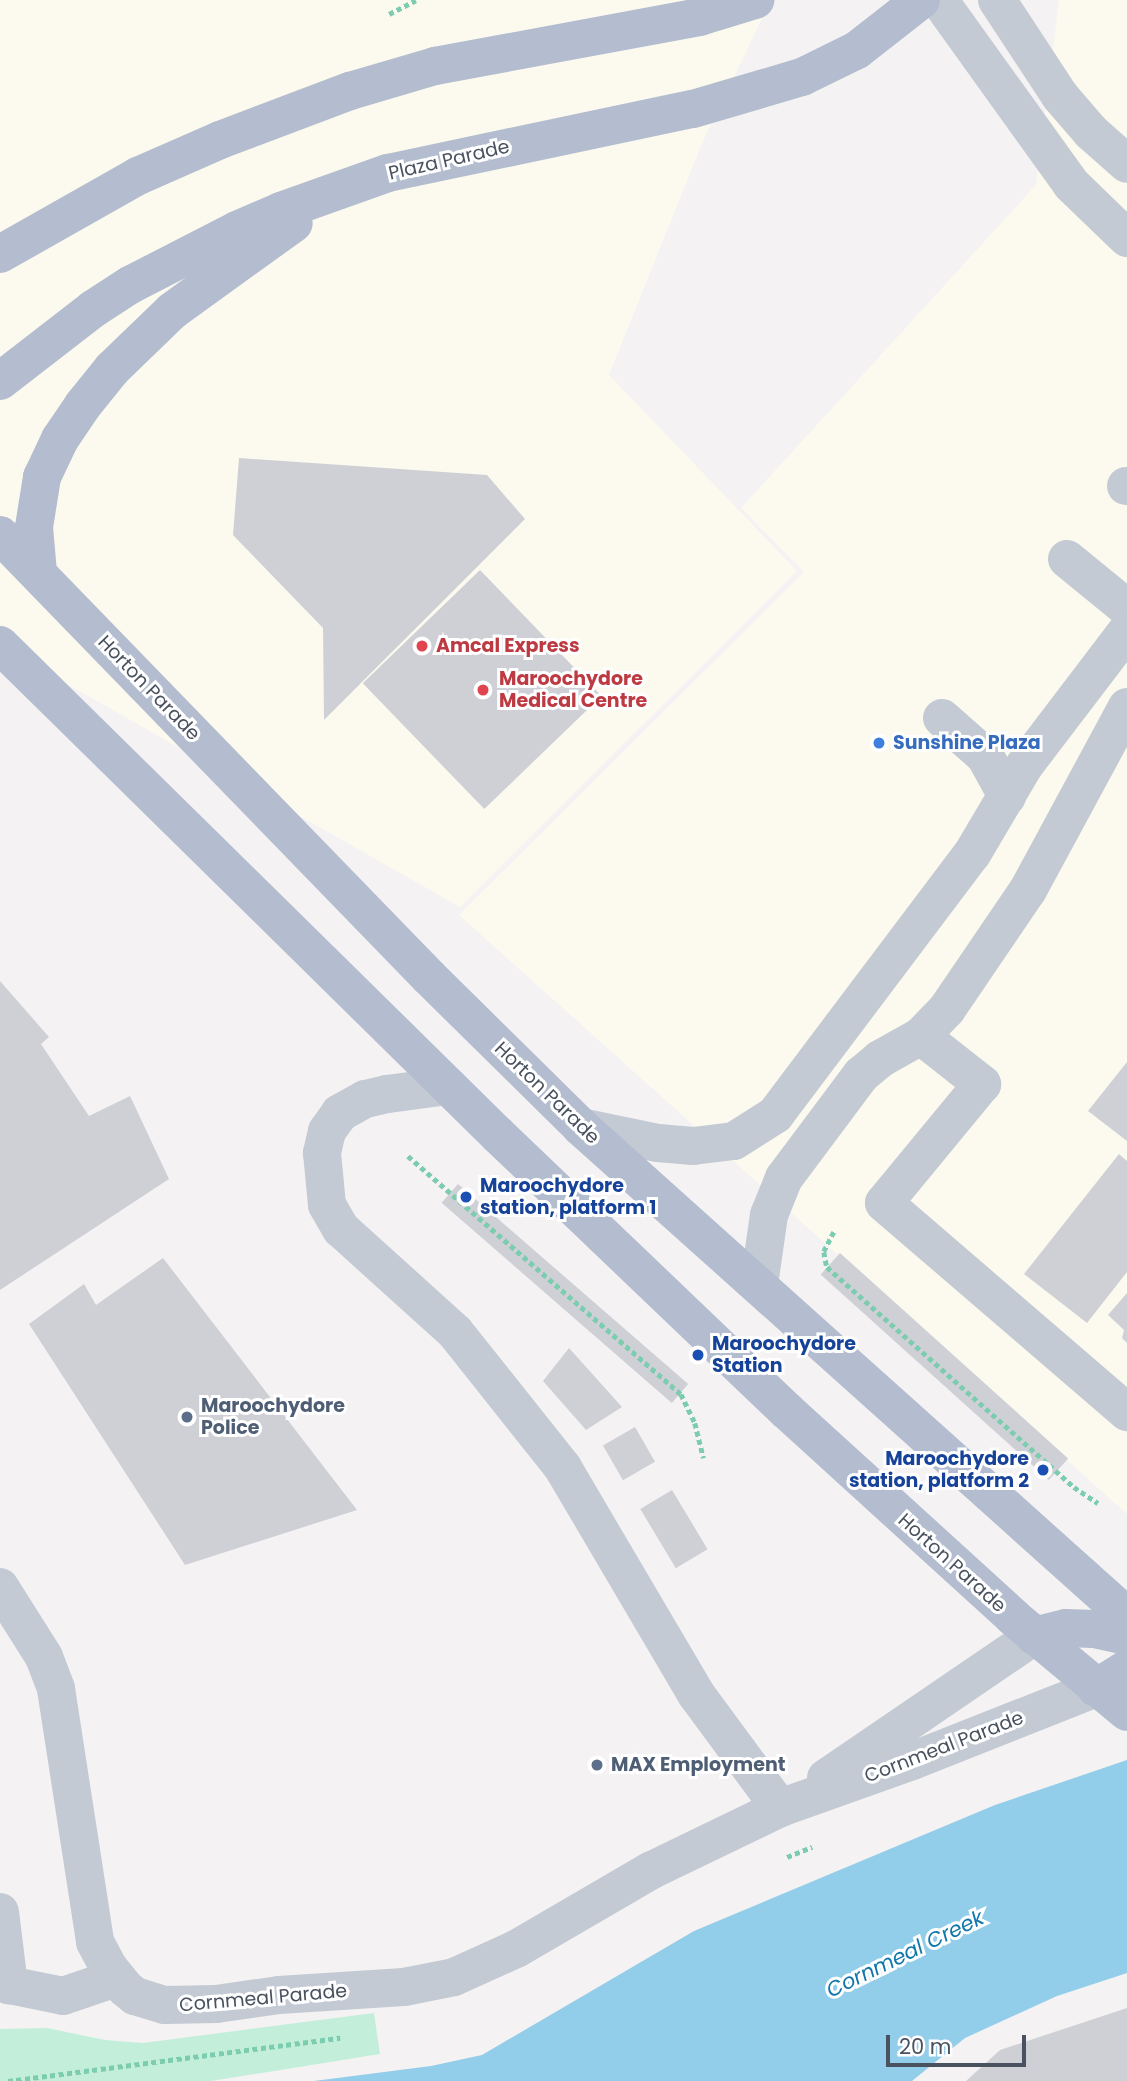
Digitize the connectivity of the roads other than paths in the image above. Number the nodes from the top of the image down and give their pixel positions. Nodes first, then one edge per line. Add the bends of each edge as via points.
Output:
1 (755, 0) edge
2 (921, 0) edge
3 (939, 0) edge
4 (997, 0) edge
5 (1127, 164) edge
6 (349, 186) junction
7 (1127, 238) edge
8 (0, 254) edge
9 (0, 381) edge
10 (0, 535) edge
11 (1067, 559) dead end
12 (38, 573) junction
13 (1127, 608) edge
14 (1127, 631) edge
15 (0, 645) edge
16 (1127, 701) edge
17 (1127, 707) edge
18 (942, 718) dead end
19 (1037, 749) junction
20 (1007, 796) junction
21 (921, 1036) junction
22 (448, 1086) junction
23 (581, 1127) junction
24 (759, 1285) junction
25 (1127, 1412) edge
26 (0, 1587) edge
27 (1127, 1616) edge
28 (1034, 1636) junction
29 (1127, 1636) edge
30 (1112, 1678) edge
31 (1127, 1712) edge
32 (785, 1806) junction
33 (0, 1912) edge
34 (116, 1978) junction
35 (5, 1985) edge

1 - 8 main road via 699,17 435,66 350,91 138,176
2 - 6 main road, Plaza Parade via 857,50 802,76 693,109 444,159
3 - 7 street via 1084,198
4 - 5 street via 1076,117
6 - 9 main road, Plaza Parade via 237,230 130,285
6 - 12 main road via 181,303 99,385 60,439 43,477 34,527
10 - 12 main road, Horton Parade
11 - 13 street
12 - 23 main road, Horton Parade via 429,977
14 - 19 street
15 - 22 main road, Horton Parade
16 - 19 street via 1086,714
17 - 21 street via 1028,890 947,1009
18 - 20 street via 985,756
19 - 20 street
20 - 23 street via 972,854 769,1121 734,1141 693,1146
21 - 24 street via 861,1075 790,1169 769,1215
21 - 25 street via 982,1084 884,1203
22 - 28 main road, Horton Parade via 787,1411
22 - 32 street via 365,1099 340,1113 327,1131 323,1153 327,1205 341,1229 455,1332 563,1468 696,1694
23 - 24 main road, Horton Parade
24 - 27 main road, Horton Parade
26 - 34 street, Cornmeal Parade via 44,1657 56,1689 95,1942
28 - 29 main road via 1066,1628
28 - 30 main road, Horton Parade
28 - 32 street, Cornmeal Parade
30 - 31 main road, Horton Parade
30 - 32 street, Cornmeal Parade via 912,1761
32 - 34 street, Cornmeal Parade via 652,1870 495,1960 429,1983 165,2006 135,1996
33 - 35 street
34 - 35 street via 63,1996

